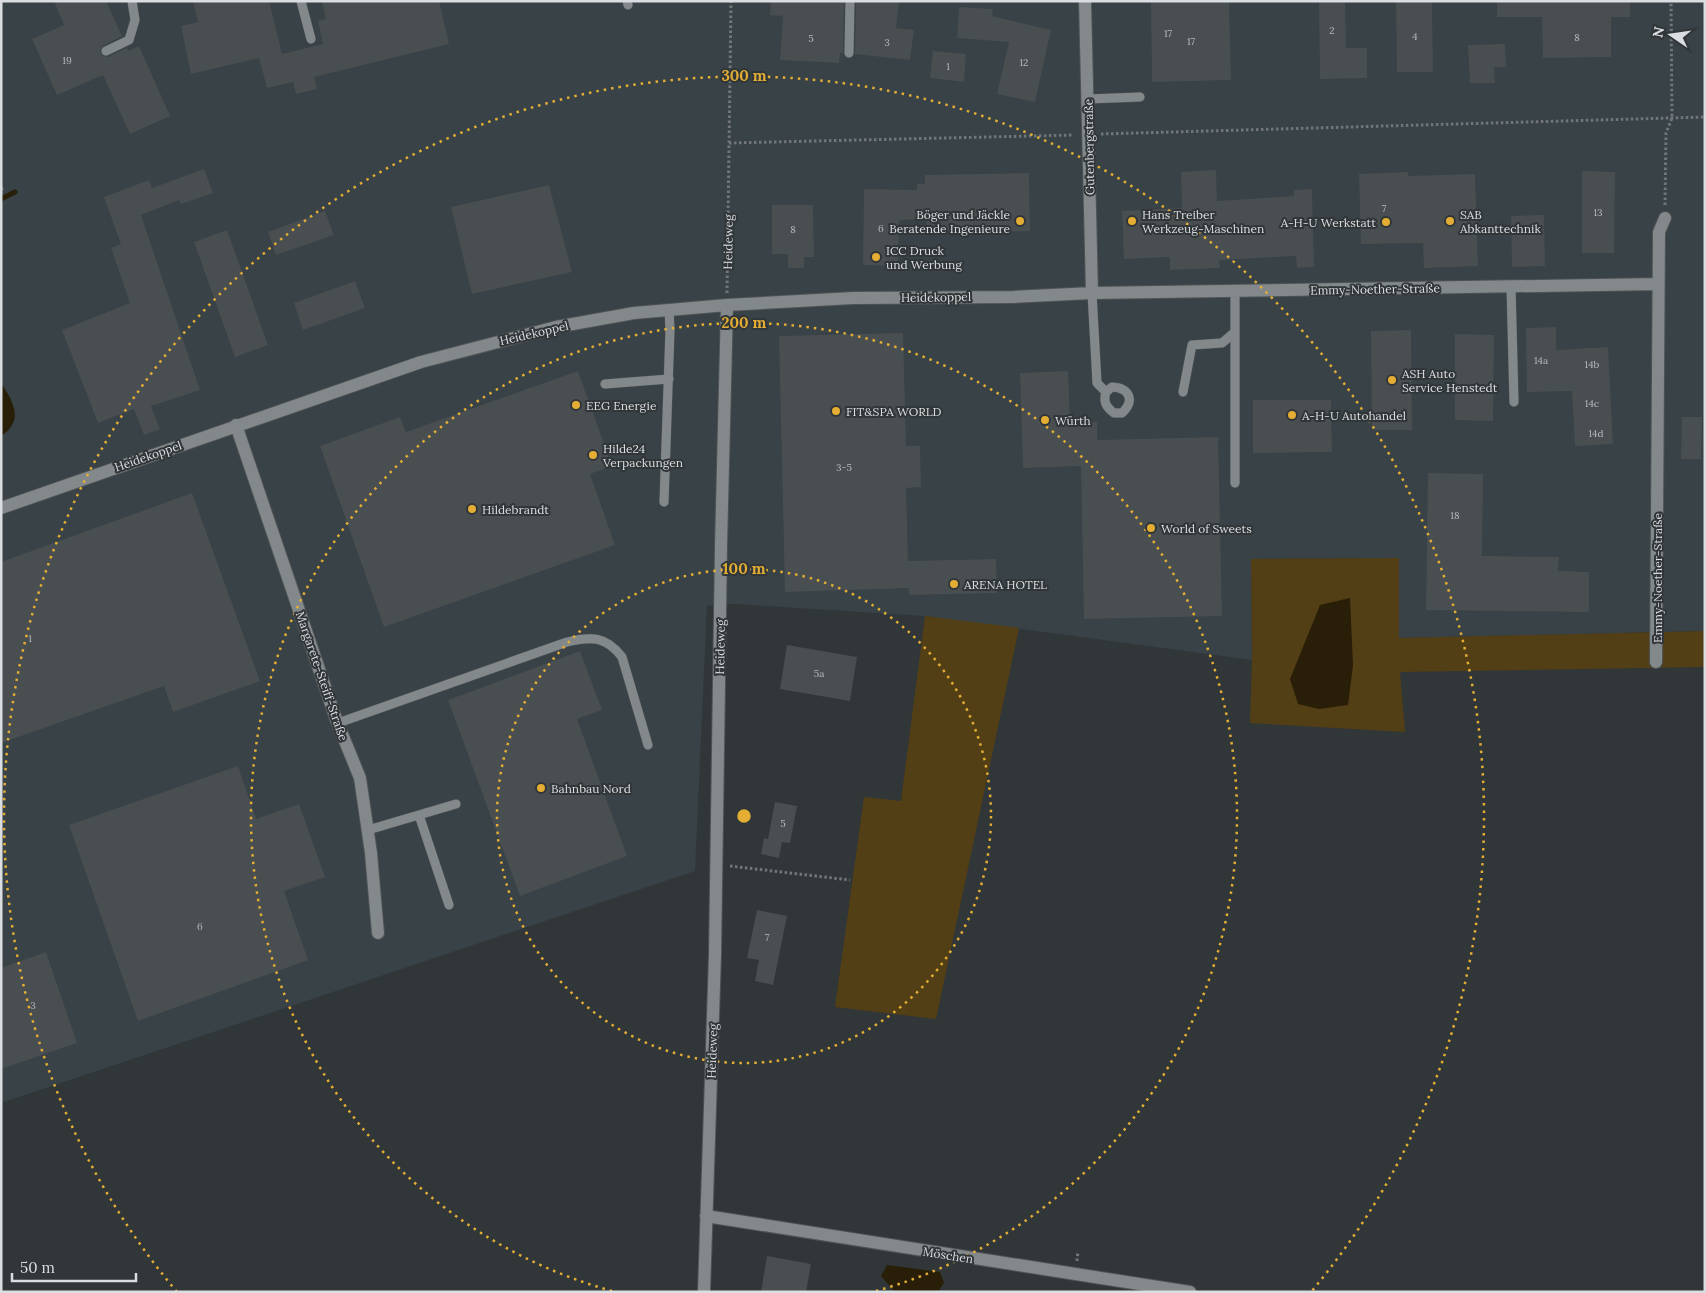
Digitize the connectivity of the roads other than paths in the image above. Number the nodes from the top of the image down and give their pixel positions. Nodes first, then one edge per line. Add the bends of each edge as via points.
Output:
1 (132, 1) edge
2 (301, 1) edge
3 (850, 1) edge
4 (1085, 1) edge
5 (311, 39) dead end
6 (106, 51) dead end
7 (849, 53) dead end
8 (1140, 97) dead end
9 (1088, 99) junction
10 (1665, 218) road end
11 (1658, 284) junction
12 (1510, 287) junction
13 (1235, 291) junction
14 (1092, 294) junction
15 (727, 305) junction
16 (669, 310) junction
17 (1235, 332) junction
18 (669, 379) junction
19 (606, 384) dead end
20 (1106, 392) dead end
21 (1182, 392) dead end
22 (1514, 402) dead end
23 (236, 426) junction
24 (1235, 483) dead end
25 (664, 502) dead end
26 (1, 508) edge
27 (1656, 662) dead end
28 (338, 723) junction
29 (648, 745) dead end
30 (456, 804) dead end
31 (419, 815) junction
32 (368, 830) junction
33 (449, 905) dead end
34 (378, 933) dead end
35 (706, 1216) junction
36 (704, 1292) edge
37 (1190, 1292) edge

1 - 6 lane via 135,20 129,40
2 - 5 lane
3 - 7 lane
4 - 9 street, Gutenbergstraße
8 - 9 lane
9 - 14 street, Gutenbergstraße
10 - 11 street, Emmy-Noether-Straße via 1659,232
11 - 12 street, Emmy-Noether-Straße
11 - 27 street, Emmy-Noether-Straße
12 - 13 street, Emmy-Noether-Straße
12 - 22 lane
13 - 14 street, Emmy-Noether-Straße
13 - 17 lane
14 - 15 street, Heidekoppel via 853,298
14 - 20 lane via 1097,383
15 - 16 street, Heidekoppel
15 - 35 street, Heideweg via 715,955
16 - 18 lane
16 - 23 street, Heidekoppel via 556,327 441,356
17 - 21 lane via 1222,343 1192,345
17 - 24 lane
18 - 19 lane
18 - 25 lane
23 - 26 street, Heidekoppel
23 - 28 street, Margarete-Steiff-Straße
28 - 29 lane via 568,642 592,638 603,640 622,657
28 - 32 street, Margarete-Steiff-Straße via 360,778
30 - 31 lane
31 - 32 lane
31 - 33 lane
32 - 34 street, Margarete-Steiff-Straße
35 - 36 street, Heideweg
35 - 37 street, Möschen

